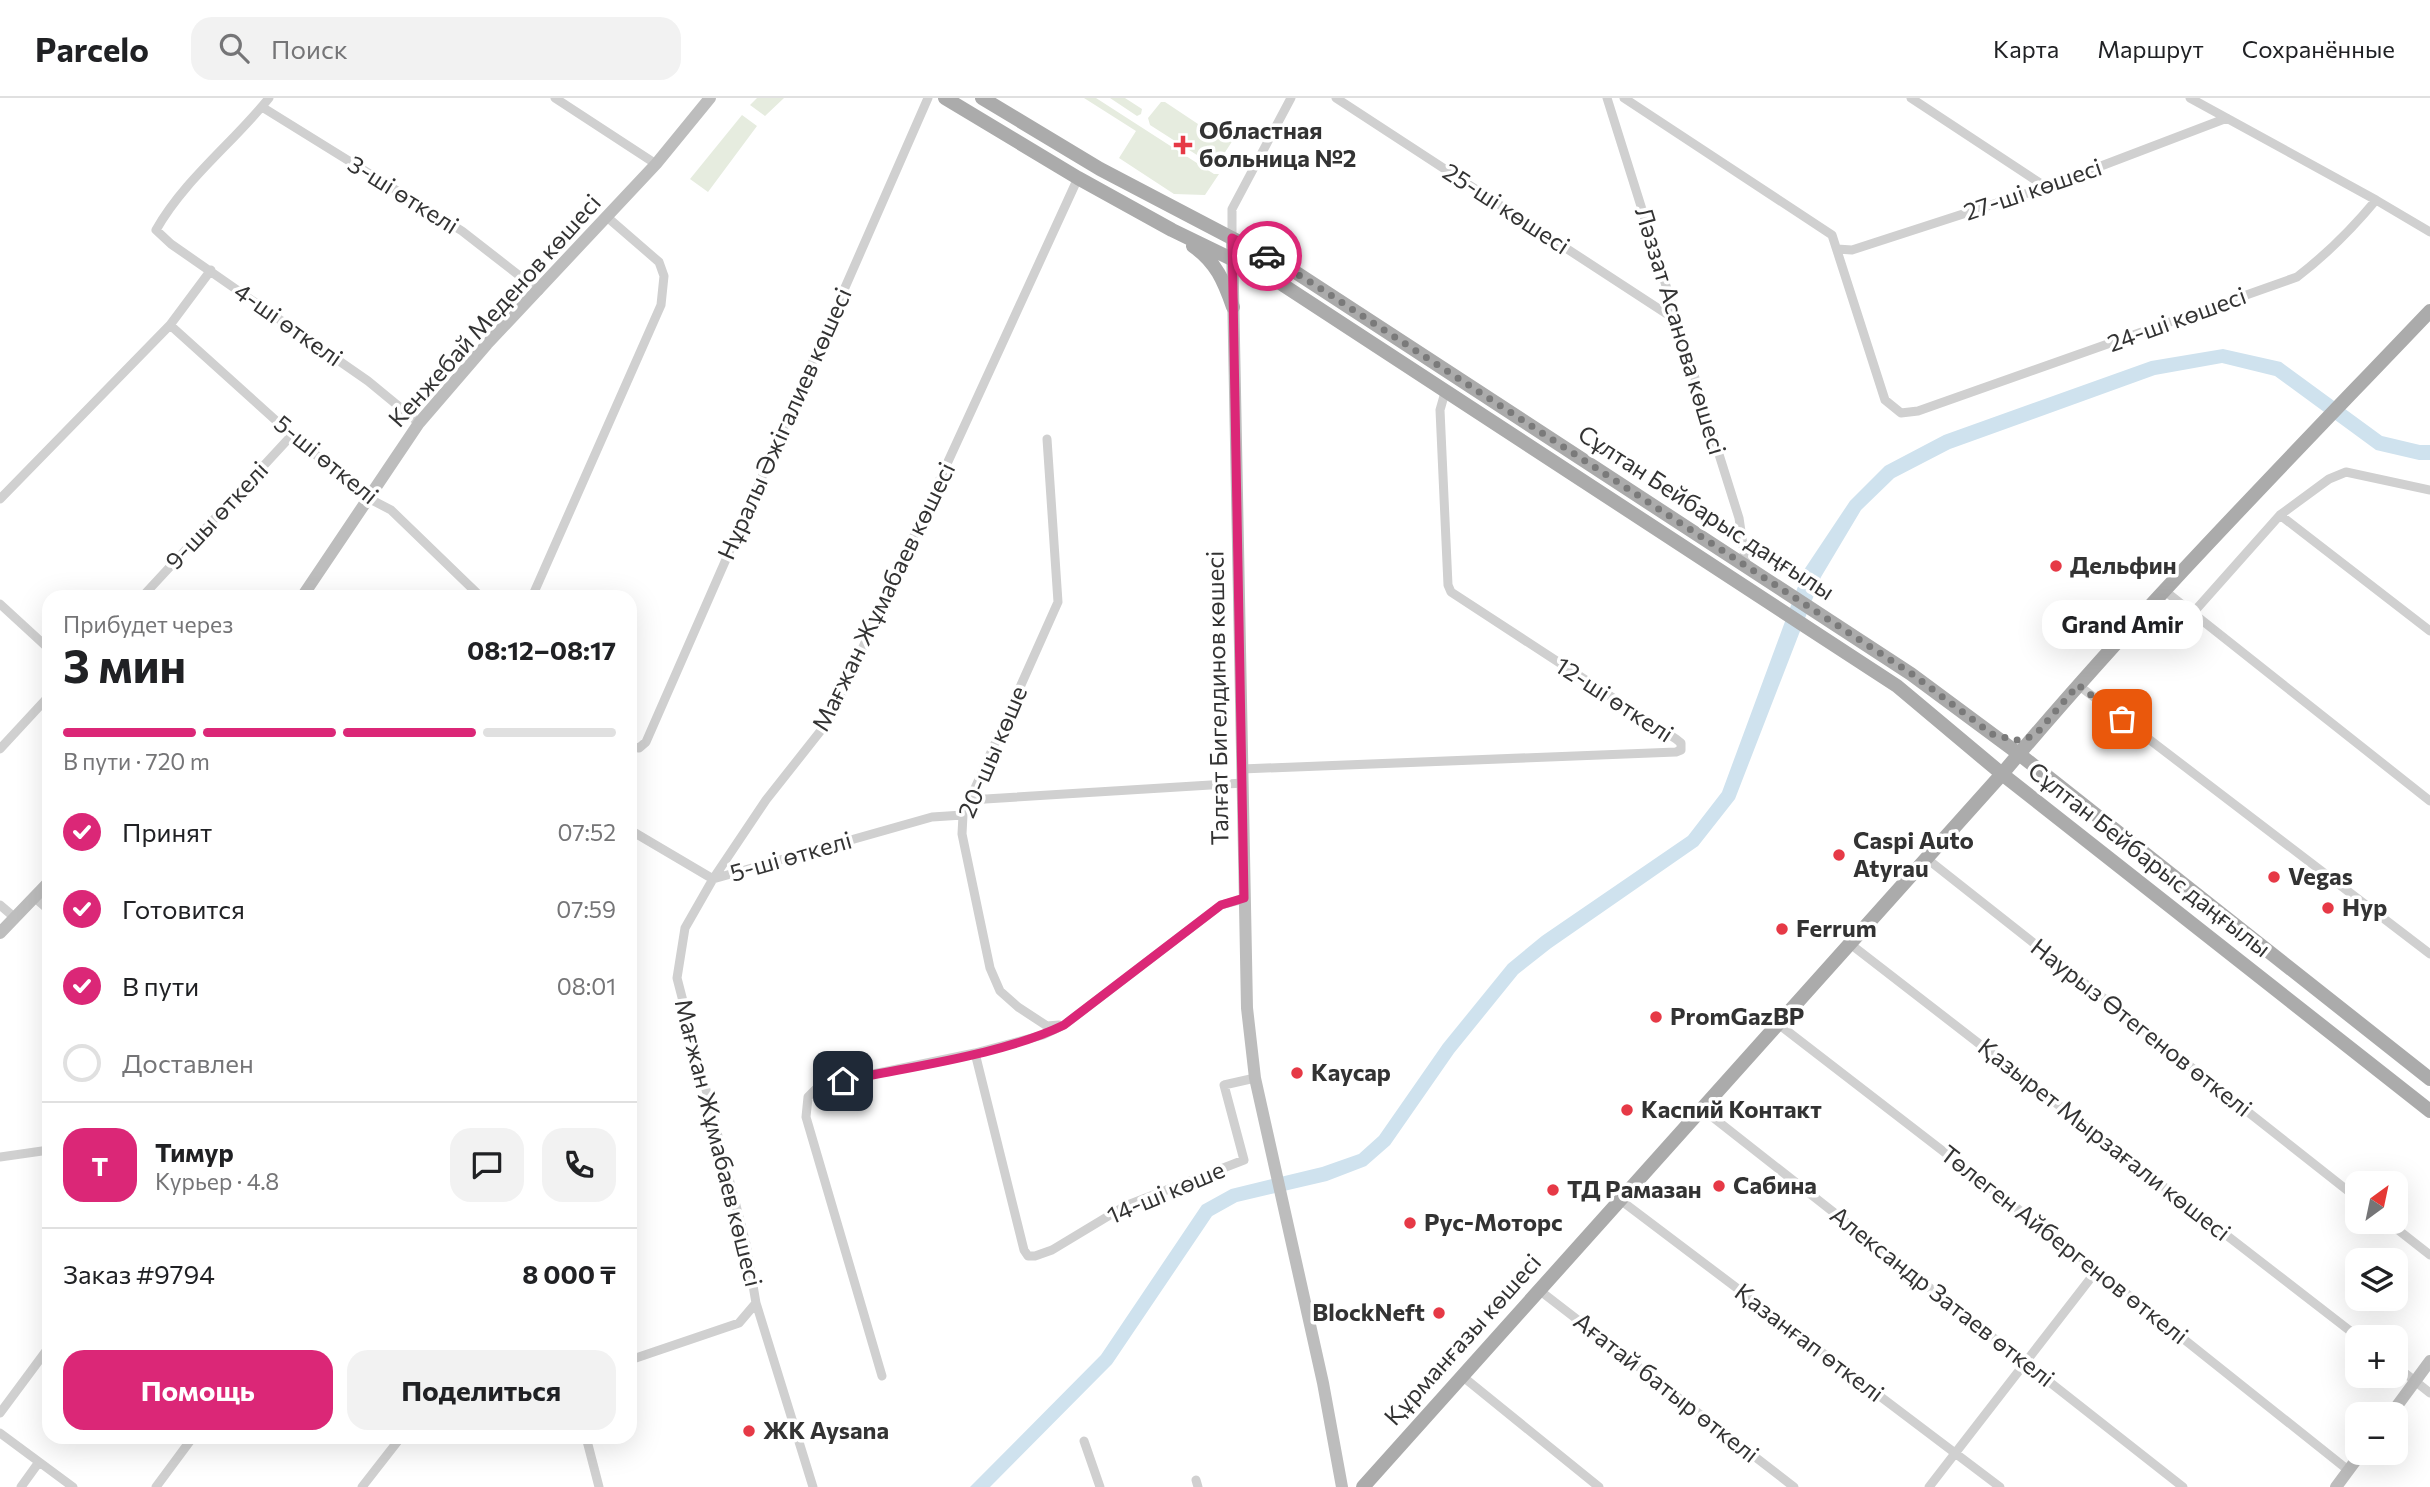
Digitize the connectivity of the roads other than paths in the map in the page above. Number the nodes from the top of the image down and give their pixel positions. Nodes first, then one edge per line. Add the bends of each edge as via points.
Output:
1 (270, 98) edge
2 (555, 98) edge
3 (710, 98) edge
4 (928, 98) edge
5 (945, 98) edge
6 (982, 98) edge
7 (1292, 98) edge
8 (1336, 98) edge
9 (1607, 98) edge
10 (1624, 98) edge
11 (1911, 98) edge
12 (2192, 99) edge
13 (262, 107) junction
14 (2227, 118) junction
15 (656, 164) junction
16 (1078, 178) junction
17 (2046, 187) junction
18 (2376, 200) junction
19 (607, 217) junction
20 (1172, 230) junction
21 (2430, 232) edge
22 (1232, 238) junction
23 (1837, 249) junction
24 (1231, 258) junction
25 (211, 270) junction
26 (538, 291) junction
27 (1233, 307) junction
28 (2430, 311) edge
29 (1676, 320) junction
30 (170, 325) junction
31 (1446, 389) junction
32 (418, 422) junction
33 (292, 435) junction
34 (1047, 439) dead end
35 (2430, 490) edge
36 (368, 498) junction
37 (0, 499) edge
38 (2280, 515) junction
39 (1746, 565) junction
40 (148, 590) edge
41 (307, 590) edge
42 (474, 590) edge
43 (535, 590) edge
44 (2165, 591) junction
45 (0, 604) edge
46 (2192, 614) junction
47 (2430, 631) edge
48 (42, 643) edge
49 (2078, 685) junction
50 (42, 704) edge
51 (2037, 733) junction
52 (1992, 734) junction
53 (637, 746) edge
54 (0, 749) edge
55 (1973, 749) junction
56 (2019, 754) junction
57 (2036, 768) junction
58 (2002, 774) junction
59 (1243, 776) junction
60 (2025, 792) junction
61 (1981, 797) junction
62 (969, 800) junction
63 (2430, 801) edge
64 (962, 815) junction
65 (637, 834) edge
66 (1926, 858) junction
67 (713, 879) junction
68 (42, 889) edge
69 (34, 897) junction
70 (1244, 898) junction
71 (42, 904) edge
72 (0, 905) edge
73 (14, 917) junction
74 (0, 933) edge
75 (1849, 943) junction
76 (2430, 954) edge
77 (1777, 1023) junction
78 (1064, 1025) junction
79 (975, 1053) junction
80 (1255, 1078) junction
81 (2430, 1079) edge
82 (1701, 1108) junction
83 (2430, 1111) edge
84 (42, 1151) edge
85 (0, 1157) edge
86 (2345, 1189) edge
87 (1619, 1199) junction
88 (2403, 1234) edge
89 (2430, 1255) edge
90 (2097, 1270) junction
91 (1538, 1290) junction
92 (756, 1303) junction
93 (2345, 1327) edge
94 (42, 1356) edge
95 (637, 1358) edge
96 (2430, 1361) edge
97 (2024, 1362) junction
98 (2408, 1375) edge
99 (882, 1376) dead end
100 (1462, 1376) junction
101 (2415, 1381) junction
102 (2430, 1393) edge
103 (2400, 1402) edge
104 (0, 1412) edge
105 (0, 1433) edge
106 (1084, 1441) dead end
107 (188, 1444) edge
108 (396, 1444) edge
109 (588, 1444) edge
110 (1955, 1453) junction
111 (39, 1462) junction
112 (2352, 1465) edge
113 (2348, 1471) junction
114 (20, 1487) edge
115 (73, 1487) edge
116 (156, 1487) edge
117 (362, 1487) edge
118 (599, 1487) edge
119 (813, 1487) edge
120 (1100, 1487) edge
121 (1342, 1487) edge
122 (1363, 1487) edge
123 (1599, 1487) edge
124 (1794, 1487) edge
125 (1929, 1487) edge
126 (2000, 1487) edge
127 (2183, 1487) edge
128 (2336, 1487) edge

1 - 13 street
2 - 15 street
3 - 15 street, Кенжебай Меденов көшесі
4 - 53 street, Нұралы Әжiгалиев көшесi via 646,742
5 - 16 main road, Сұлтан Бейбарыс даңғылы
6 - 22 main road, Сұлтан Бейбарыс даңғылы via 1100,169
7 - 22 street via 1232,209
8 - 29 street, 25-ші көшесі
9 - 29 street, Ләззат Асанова көшесі
10 - 23 street via 1832,235
11 - 17 street
12 - 14 street
13 - 25 street, 4-ші өткелі via 191,182 156,229
13 - 26 street, 3-ші өткелі via 462,231
14 - 17 street, 27-ші көшесі
14 - 18 street
15 - 19 street, Кенжебай Меденов көшесі
16 - 20 main road, Сұлтан Бейбарыс даңғылы
16 - 67 street, Мағжан Жұмабаев көшесі via 830,719 766,800
17 - 23 street, 27-ші көшесі via 1852,250
18 - 21 street
18 - 23 street, 24-ші көшесі via 2347,235 2297,277 1918,411 1901,413 1885,400
19 - 26 street, Кенжебай Меденов көшесі
19 - 43 street via 659,262 664,276 661,305
20 - 24 main road, Сұлтан Бейбарыс даңғылы
20 - 27 main road via 1216,266
22 - 24 street, Талғат Бигелдинов көшесі
22 - 39 main road, Сұлтан Бейбарыс даңғылы via 1289,268
24 - 27 street, Талғат Бигелдинов көшесі
24 - 31 main road, Сұлтан Бейбарыс даңғылы via 1277,281
25 - 30 street
25 - 32 street, 4-ші өткелі via 368,380
26 - 32 street, Кенжебай Меденов көшесі
27 - 59 street, Талғат Бигелдинов көшесі
28 - 44 main road
29 - 39 street, Ләззат Асанова көшесі via 1739,518
30 - 33 street, 5-ші өткелі
30 - 37 street
31 - 55 main road, Сұлтан Бейбарыс даңғылы via 1898,686
31 - 59 street, 12-ші өткелі via 1440,410 1451,592 1676,739 1681,750
32 - 36 street, Кенжебай Меденов көшесі
33 - 36 street, 5-ші өткелі
33 - 40 street, 9-шы өткелі
34 - 62 street, 20-шы көше via 1059,602
35 - 38 street via 2346,472
36 - 41 street, Кенжебай Меденов көшесі
36 - 42 street, 5-ші өткелі via 391,510
38 - 46 street
38 - 47 street
39 - 52 main road, Сұлтан Бейбарыс даңғылы via 1912,674
44 - 46 street
44 - 49 main road
45 - 48 street
46 - 63 street
49 - 51 main road
49 - 76 street
50 - 54 street
51 - 52 main road via 2024,740
51 - 56 main road
51 - 57 main road via 2031,752
52 - 56 main road, Сұлтан Бейбарыс даңғылы
55 - 58 main road, Сұлтан Бейбарыс даңғылы
55 - 61 main road via 1985,775
56 - 57 main road, Сұлтан Бейбарыс даңғылы
56 - 58 main road, Құрманғазы көшесі
57 - 81 main road, Сұлтан Бейбарыс даңғылы
58 - 60 main road, Сұлтан Бейбарыс даңғылы
58 - 61 main road, Құрманғазы көшесі
59 - 62 street
59 - 70 street, Талғат Бигелдинов көшесі
60 - 61 main road via 2001,786
60 - 83 main road, Сұлтан Бейбарыс даңғылы
61 - 66 main road, Құрманғазы көшесі
62 - 64 street, 20-шы көше
64 - 67 street, 5-ші өткелі via 932,817
64 - 78 street, 20-шы көше via 964,847 990,968 1000,991 1047,1026
65 - 67 street, 5-ші өткелі
66 - 75 main road, Құрманғазы көшесі
66 - 86 street, Наурыз Өтегенов өткелі
67 - 92 street, Мағжан Жұмабаев көшесі via 685,928 677,978 746,1244
68 - 69 street
69 - 71 street
69 - 73 street
70 - 78 street via 1221,905
70 - 80 street, Талғат Бигелдинов көшесі via 1247,1008
72 - 73 street
73 - 74 street
75 - 77 main road, Құрманғазы көшесі
75 - 93 street, Қазырет Мырзағали көшесі
77 - 82 main road, Құрманғазы көшесі
77 - 90 street, Төлеген Айбергенов өткелі
78 - 79 street
79 - 80 street, 14-ші көше via 1024,1250 1035,1256 1125,1206 1244,1160 1224,1085
79 - 99 street via 820,1086 808,1097 806,1116
80 - 121 street, Талғат Бигелдинов көшесі
82 - 87 main road, Құрманғазы көшесі
82 - 97 street, Александр Затаев өткелі
84 - 85 street
87 - 91 main road, Құрманғазы көшесі
87 - 110 street, Қазанғап өткелі
88 - 89 street
90 - 97 street
90 - 113 street, Төлеген Айбергенов өткелі
91 - 100 main road, Құрманғазы көшесі
91 - 124 street, Ағатай батыр өткелі
92 - 95 street via 739,1324
92 - 119 street, Мағжан Жұмабаев көшесі
94 - 104 street
96 - 101 street
97 - 110 street
97 - 127 street, Александр Затаев өткелі
98 - 101 street
100 - 122 main road, Құрманғазы көшесі
100 - 123 street
101 - 102 street
101 - 103 street
105 - 111 street
106 - 120 street
107 - 116 street
108 - 117 street
109 - 118 street
110 - 125 street
110 - 126 street, Қазанғап өткелі
111 - 114 street
111 - 115 street
112 - 113 street
113 - 128 street

